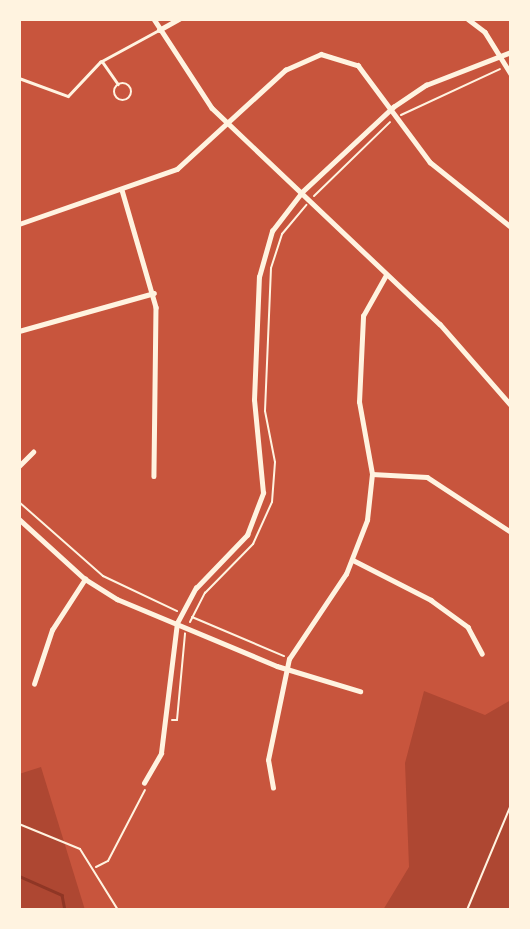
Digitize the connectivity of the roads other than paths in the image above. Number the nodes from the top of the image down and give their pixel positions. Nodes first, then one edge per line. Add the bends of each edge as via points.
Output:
1 (154, 19) edge
2 (179, 19) edge
3 (468, 19) edge
4 (159, 30) junction
5 (511, 52) edge
6 (501, 57) junction
7 (102, 61) junction
8 (511, 74) edge
9 (19, 78) edge
10 (118, 85) junction
11 (393, 107) junction
12 (229, 126) junction
13 (122, 190) junction
14 (302, 192) junction
15 (19, 224) edge
16 (511, 227) edge
17 (386, 275) junction
18 (154, 293) junction
19 (19, 331) edge
20 (511, 405) edge
21 (33, 452) dead end
22 (19, 466) edge
23 (372, 474) junction
24 (154, 476) dead end
25 (19, 519) edge
26 (511, 533) edge
27 (353, 560) junction
28 (85, 579) junction
29 (177, 623) junction
30 (482, 653) dead end
31 (286, 670) junction
32 (34, 684) dead end
33 (360, 691) dead end
34 (144, 783) dead end
35 (273, 788) dead end

1 - 4 street
2 - 4 street
3 - 6 street
4 - 7 lane
4 - 12 street
5 - 6 street
6 - 8 street
6 - 11 street via 426,85
7 - 9 lane via 68,96
7 - 10 lane
10 - 10 lane via 130,86 128,99 116,96
11 - 12 street via 358,65 321,54 285,70
11 - 14 street
11 - 16 street via 430,162
12 - 13 street via 177,169
12 - 14 street
13 - 15 street
13 - 18 street
14 - 17 street
14 - 29 street via 272,231 261,261 254,400 264,463 259,508 238,547 196,588
17 - 20 street via 440,324
17 - 23 street via 363,316 360,348 359,402
18 - 19 street
18 - 24 street
21 - 22 street
23 - 26 street via 427,477
23 - 27 street via 367,520
25 - 28 street
27 - 30 street via 431,600 468,627
27 - 31 street
28 - 29 street
28 - 32 street via 52,630
29 - 31 street
29 - 34 street via 161,753
31 - 33 street
31 - 35 street via 268,760

